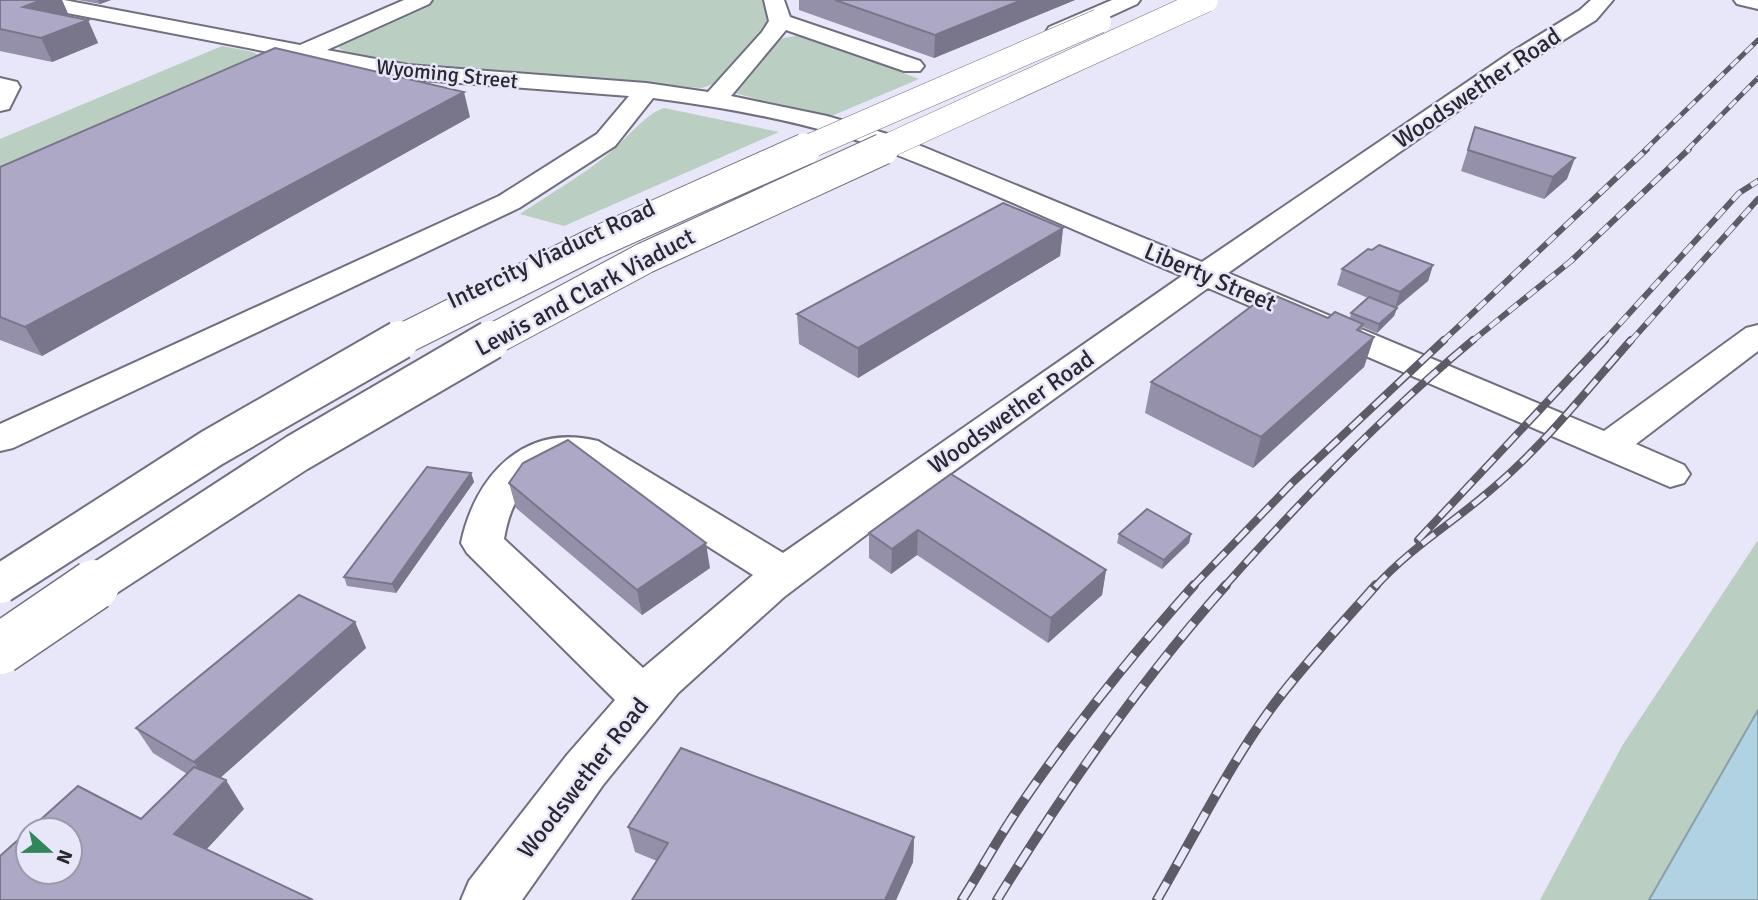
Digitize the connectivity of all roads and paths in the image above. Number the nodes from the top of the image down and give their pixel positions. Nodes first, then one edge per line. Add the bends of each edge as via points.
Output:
1 (31, 0) edge
2 (139, 0) edge
3 (422, 0) edge
4 (1129, 0) edge
5 (1146, 0) edge
6 (1206, 0) edge
7 (1603, 0) edge
8 (1744, 0) edge
9 (1758, 3) edge
10 (777, 10) edge
11 (103, 14) junction
12 (301, 53) junction
13 (912, 66) dead end
14 (263, 69) edge
15 (0, 85) edge
16 (646, 90) junction
17 (713, 100) junction
18 (0, 104) edge
19 (851, 131) junction
20 (1205, 275) junction
21 (1758, 335) edge
22 (0, 439) edge
23 (1608, 446) junction
24 (1670, 474) dead end
25 (0, 563) edge
26 (785, 574) junction
27 (0, 584) edge
28 (0, 649) edge
29 (645, 699) junction
30 (489, 900) edge

1 - 11 main road, Wyoming Street
2 - 11 main road
3 - 12 main road
4 - 19 main road, Intercity Viaduct Road
5 - 27 main road, Lewis and Clark Viaduct, bridge via 690,200 429,325 259,419
6 - 28 main road, Lewis and Clark Viaduct, bridge via 596,284 299,452
7 - 20 main road, Woodswether Road via 1588,15 1518,58
8 - 9 main road
10 - 13 main road
10 - 17 main road via 771,36
11 - 12 main road, Wyoming Street
12 - 14 main road
12 - 16 main road, Wyoming Street via 408,72
15 - 18 main road via 8,87
16 - 17 main road, Wyoming Street
16 - 22 main road via 606,140 509,202
17 - 19 main road, Wyoming Street
19 - 20 main road, Liberty Street via 895,145
19 - 25 main road, Intercity Viaduct Road via 616,221 472,288 300,382
20 - 23 main road, Liberty Street
20 - 26 main road, Woodswether Road
21 - 23 main road
23 - 24 main road, Liberty Street
26 - 29 main road, Woodswether Road via 661,680
26 - 29 main road via 584,450 545,452 502,486 487,517 482,543
29 - 30 main road, Woodswether Road via 585,769

